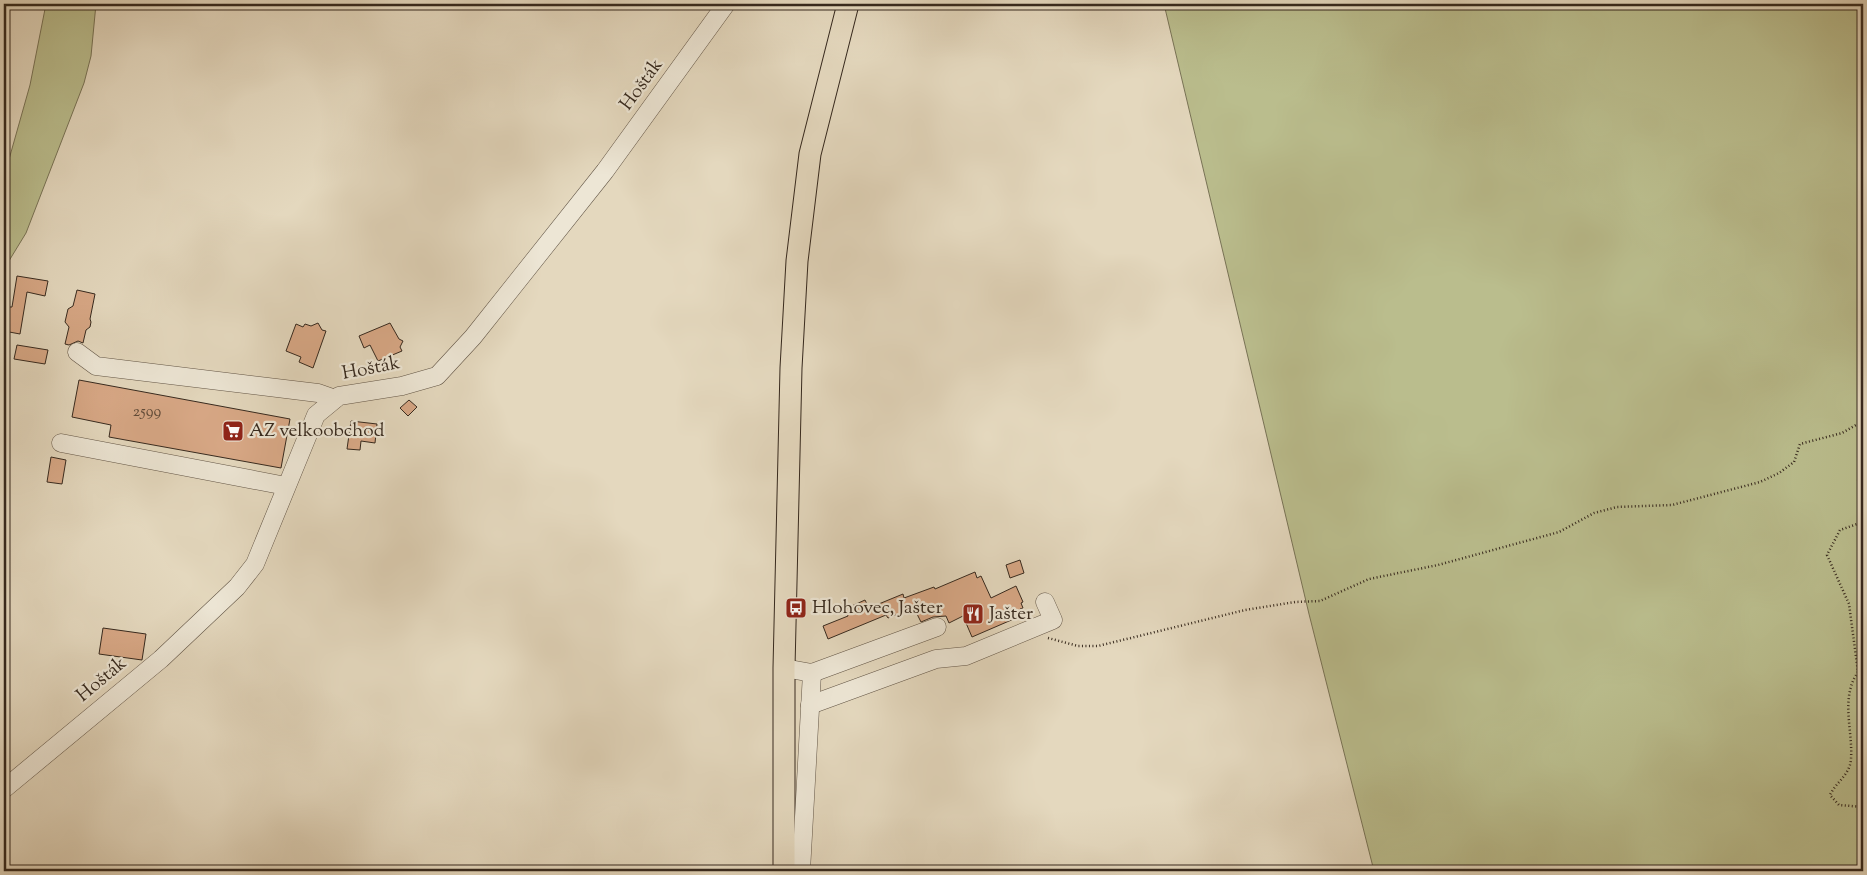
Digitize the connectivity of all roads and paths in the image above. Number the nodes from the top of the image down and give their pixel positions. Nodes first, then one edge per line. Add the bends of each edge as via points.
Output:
1 (726, 4) edge
2 (848, 4) edge
3 (77, 352) dead end
4 (335, 399) junction
5 (1863, 421) edge
6 (61, 444) dead end
7 (1863, 452) edge
8 (286, 486) junction
9 (1863, 501) edge
10 (1863, 522) edge
11 (1045, 602) dead end
12 (937, 627) dead end
13 (1024, 632) junction
14 (784, 668) junction
15 (1858, 672) junction
16 (812, 673) junction
17 (1863, 673) edge
18 (810, 705) junction
19 (4, 789) edge
20 (1863, 807) edge
21 (784, 871) edge
22 (801, 871) edge

1 - 4 lane, Hošták via 605,171 473,338 437,376
2 - 14 main road via 810,154 800,228 790,368
3 - 4 lane via 96,366 318,393
4 - 8 lane, Hošták via 316,415
5 - 13 path via 1842,433 1800,444 1794,462 1779,474 1760,482 1672,506 1617,507 1602,511 1559,532 1438,565 1368,579 1320,602 1295,602 1246,610 1098,646 1078,646
6 - 8 lane
7 - 9 path via 1858,481
8 - 19 lane, Hošták via 255,564 238,587 161,659
10 - 15 path via 1840,530 1827,556 1849,604
11 - 13 lane via 1053,620
12 - 16 lane
13 - 18 lane via 966,656 936,659
14 - 16 lane
14 - 21 main road
15 - 17 path
15 - 20 path via 1852,680 1848,705 1851,759 1848,772 1830,795 1839,805
16 - 18 lane
18 - 22 lane

